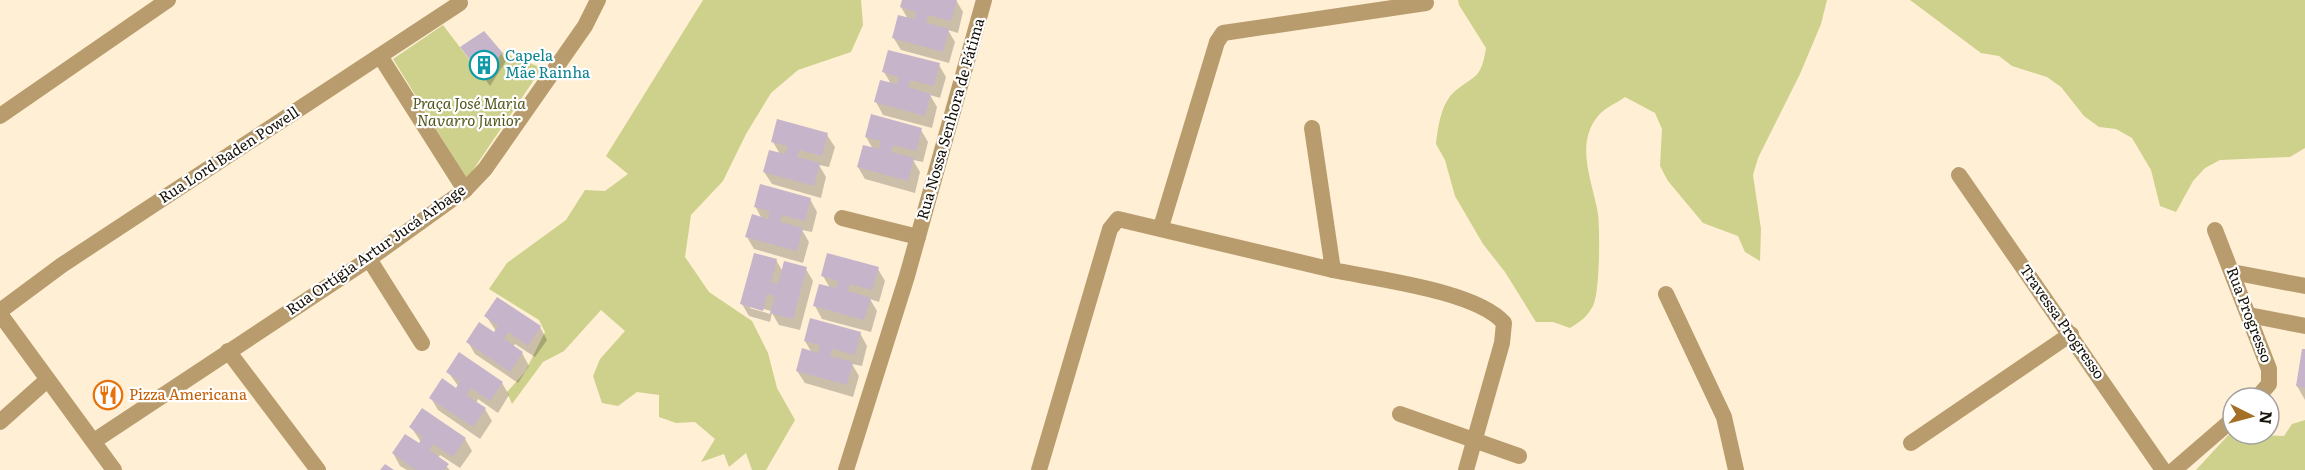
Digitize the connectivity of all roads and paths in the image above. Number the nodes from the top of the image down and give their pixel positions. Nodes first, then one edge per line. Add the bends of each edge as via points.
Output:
1 (168, 0) edge
2 (598, 0) edge
3 (984, 0) edge
4 (460, 3) dead end
5 (1426, 3) dead end
6 (380, 56) junction
7 (0, 116) edge
8 (1312, 128) dead end
9 (1959, 175) dead end
10 (465, 190) junction
11 (842, 218) dead end
12 (1161, 227) junction
13 (2215, 230) dead end
14 (918, 237) junction
15 (369, 259) junction
16 (1333, 270) junction
17 (2232, 272) junction
18 (2305, 286) edge
19 (1666, 294) dead end
20 (0, 313) edge
21 (2249, 315) junction
22 (2305, 326) edge
23 (2071, 334) junction
24 (422, 343) dead end
25 (228, 351) junction
26 (47, 380) junction
27 (2267, 386) edge
28 (1400, 414) dead end
29 (0, 422) edge
30 (2221, 429) edge
31 (1475, 439) junction
32 (94, 441) junction
33 (1911, 443) dead end
34 (1519, 456) dead end
35 (114, 470) edge
36 (318, 470) edge
37 (846, 470) edge
38 (1039, 470) edge
39 (1466, 470) edge
40 (1736, 470) edge
41 (2163, 470) edge
42 (2174, 470) edge

1 - 7 street
2 - 10 street, Rua Ortígia Artur Jucá Arbage via 585,26 485,169
3 - 14 street, Rua Nossa Senhora de Fátima
4 - 6 street, Rua Lord Baden Powell
5 - 12 street via 1223,33
6 - 10 street
6 - 20 street, Rua Lord Baden Powell via 62,265
8 - 16 street
9 - 23 street, Travessa Progresso
10 - 15 street, Rua Ortígia Artur Jucá Arbage
11 - 14 street, Rua Nossa Senhora de Fátima
12 - 16 street
12 - 38 street via 1118,219 1110,229
13 - 17 street, Rua Progresso
14 - 37 street, Rua Nossa Senhora de Fátima
15 - 24 street
15 - 25 street, Rua Ortígia Artur Jucá Arbage
16 - 31 street via 1462,298 1504,323
17 - 18 street
17 - 21 street, Rua Progresso
19 - 40 street via 1724,417
20 - 26 street
21 - 22 street
21 - 27 street, Rua Progresso via 2270,374
23 - 33 street
23 - 41 street, Travessa Progresso
25 - 32 street, Rua Ortígia Artur Jucá Arbage
25 - 36 street
26 - 29 street
26 - 32 street
28 - 31 street
30 - 42 street
31 - 34 street
31 - 39 street
32 - 35 street

